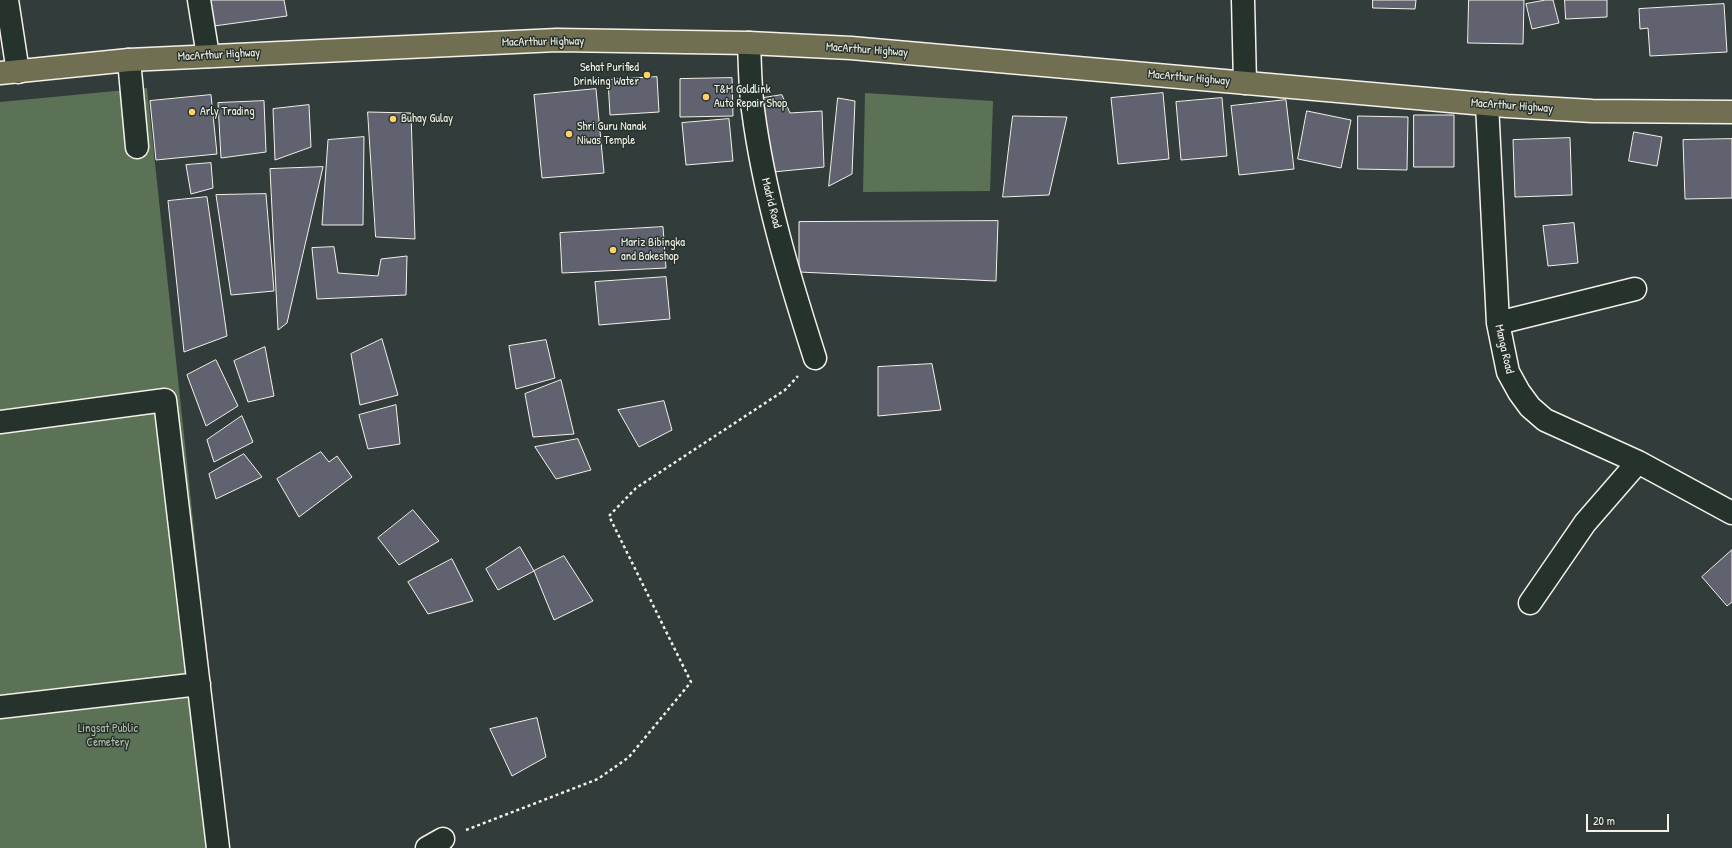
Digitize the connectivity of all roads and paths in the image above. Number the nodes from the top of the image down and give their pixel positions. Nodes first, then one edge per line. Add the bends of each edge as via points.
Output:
1 (7, 0) edge
2 (199, 0) edge
3 (1243, 0) edge
4 (749, 43) junction
5 (208, 56) junction
6 (129, 60) junction
7 (9, 72) edge
8 (1245, 83) junction
9 (1487, 104) junction
10 (1732, 112) edge
11 (137, 147) dead end
12 (1635, 290) dead end
13 (1498, 324) junction
14 (815, 358) joint
15 (0, 422) edge
16 (1638, 462) junction
17 (1732, 513) edge
18 (1530, 603) dead end
19 (199, 684) junction
20 (0, 707) edge
21 (435, 843) edge
22 (218, 848) edge

1 - 7 street
2 - 5 street
3 - 8 street
4 - 5 main road, MacArthur Highway via 557,40
4 - 8 main road, MacArthur Highway via 850,48
4 - 14 street, Madrid Road via 753,109 766,183 792,284
5 - 6 main road, MacArthur Highway
6 - 7 main road, MacArthur Highway
6 - 11 street
8 - 9 main road, MacArthur Highway
9 - 10 main road, MacArthur Highway via 1592,111
9 - 13 street, Manga Road
12 - 13 street
13 - 16 street, Manga Road via 1508,372 1530,407 1545,420
14 - 21 path via 785,390 636,488 609,516 691,682 629,757 598,779
15 - 19 street via 165,400
16 - 17 street, Manga Road
16 - 18 street via 1585,523
19 - 20 street
19 - 22 street

